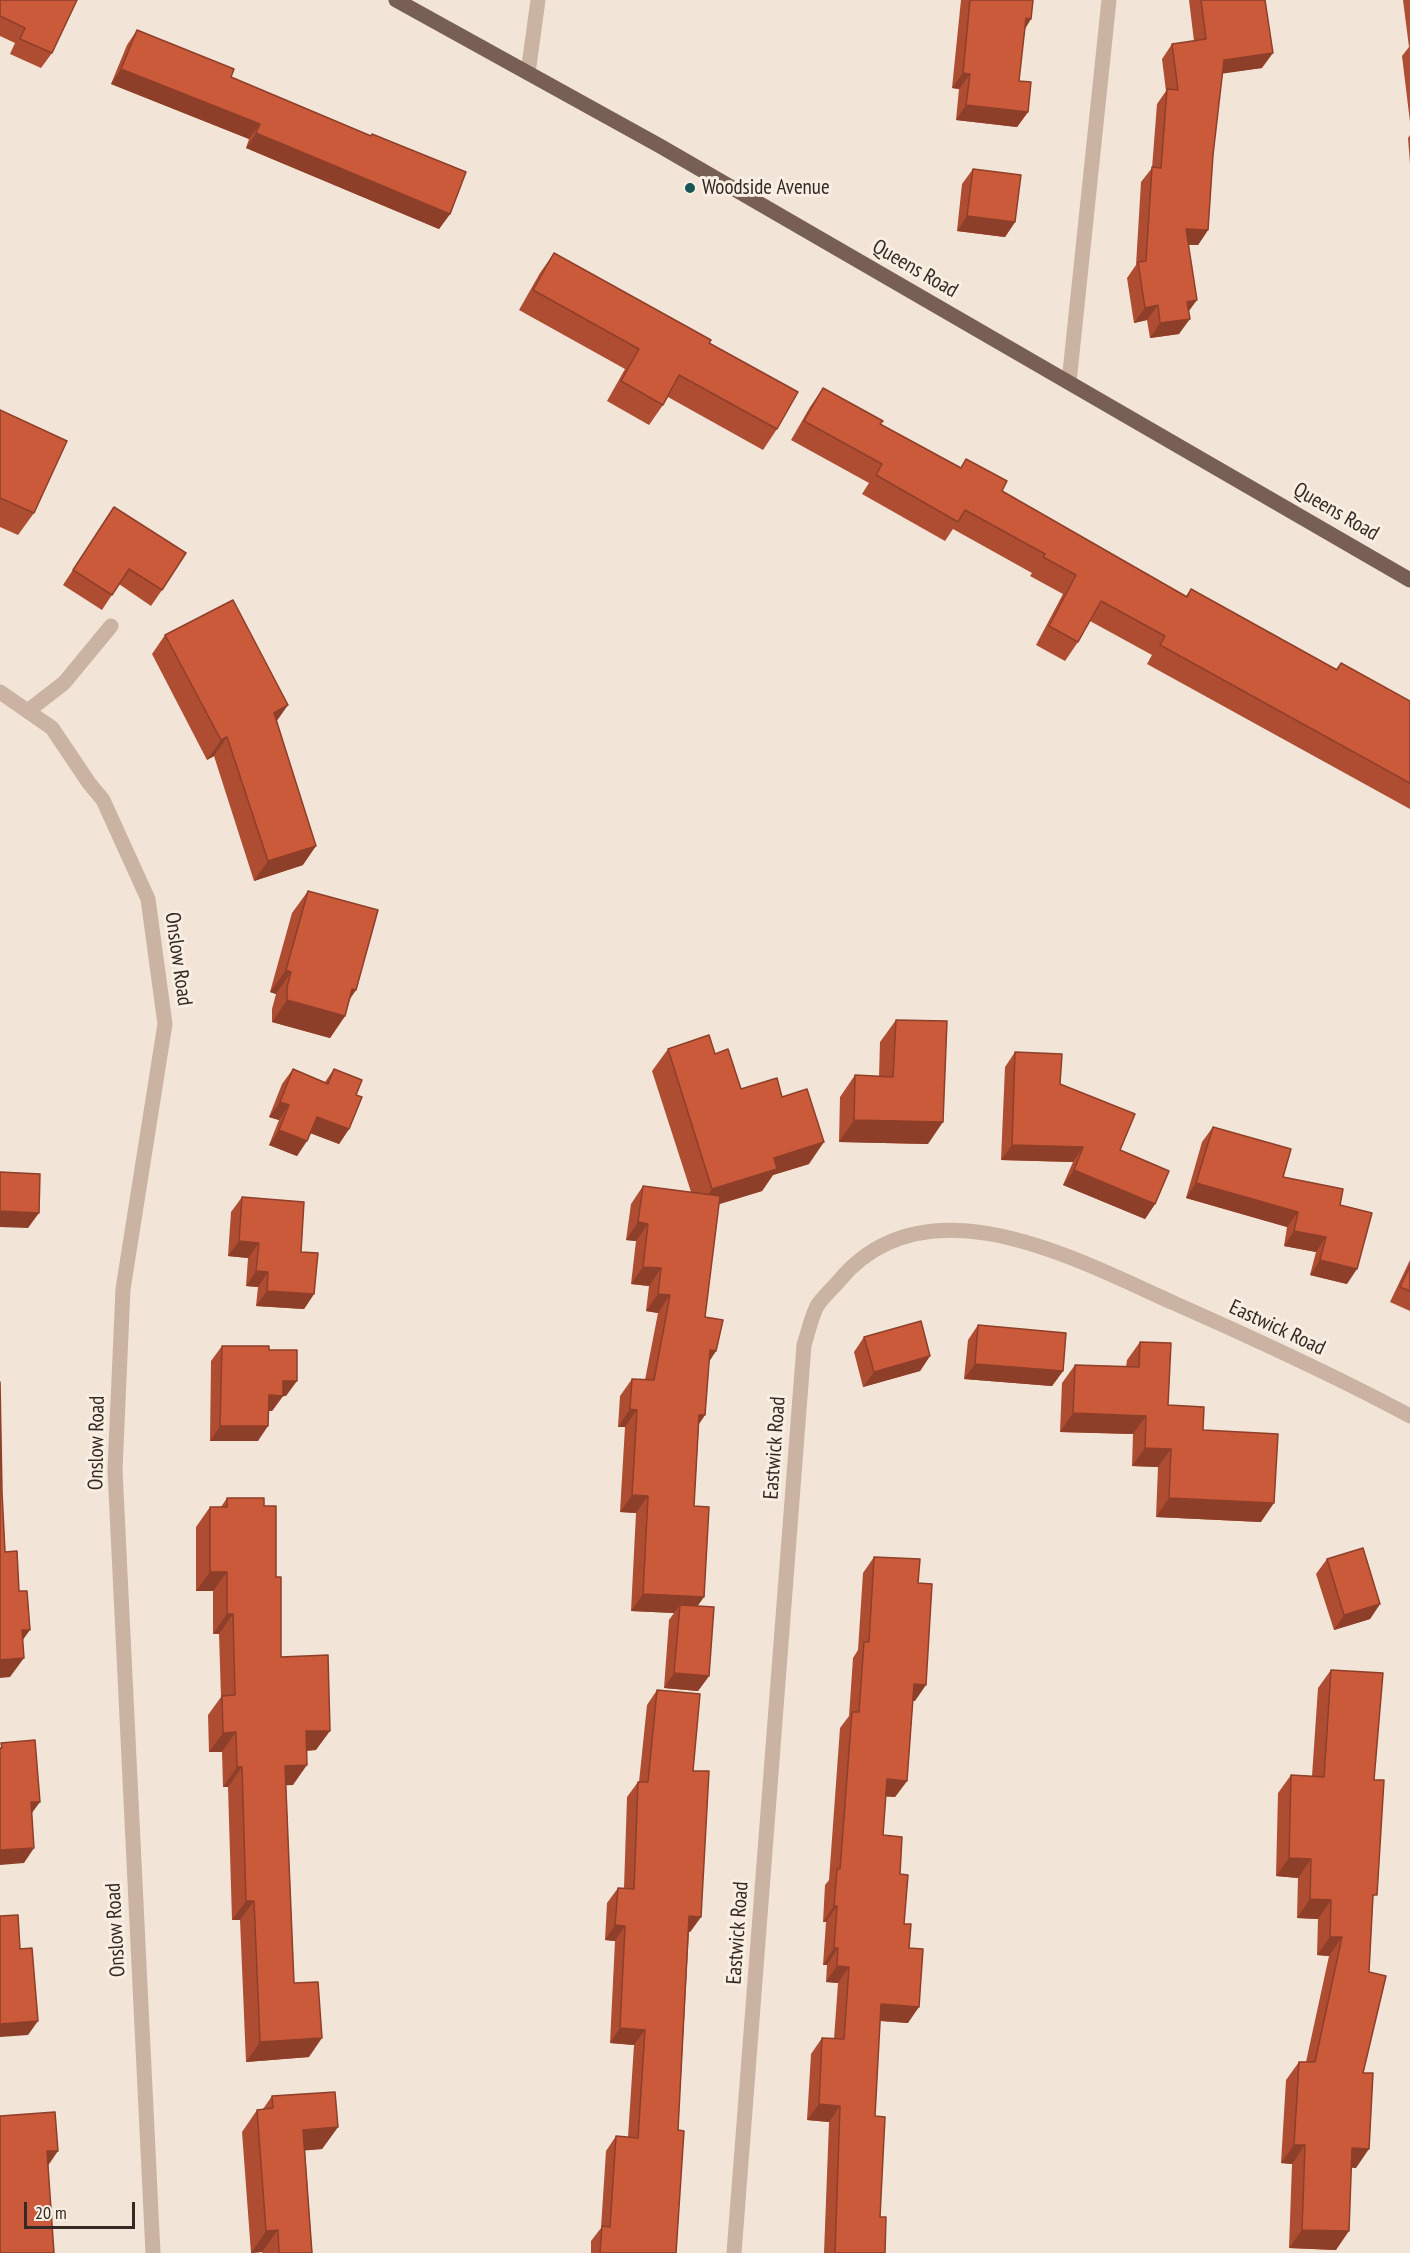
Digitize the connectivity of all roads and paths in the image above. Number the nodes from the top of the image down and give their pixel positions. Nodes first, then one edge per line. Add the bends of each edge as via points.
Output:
1 (396, 0) edge
2 (538, 0) edge
3 (1109, 0) edge
4 (528, 73) junction
5 (1070, 382) junction
6 (1410, 580) edge
7 (111, 626) dead end
8 (0, 692) edge
9 (29, 710) junction
10 (1405, 1413) edge
11 (1410, 1426) edge
12 (153, 2253) edge
13 (734, 2253) edge

1 - 4 main road, Queens Road
2 - 4 street
3 - 5 street
4 - 5 main road, Queens Road
5 - 6 main road, Queens Road
7 - 9 street via 64,683
8 - 9 street, Onslow Road
9 - 12 street, Onslow Road via 52,729 103,800 136,869 148,899 165,1024 123,1289 115,1470
10 - 11 street
10 - 13 street, Eastwick Road via 1239,1332 1052,1249 1016,1238 967,1230 921,1233 880,1244 851,1266 817,1307 804,1345

